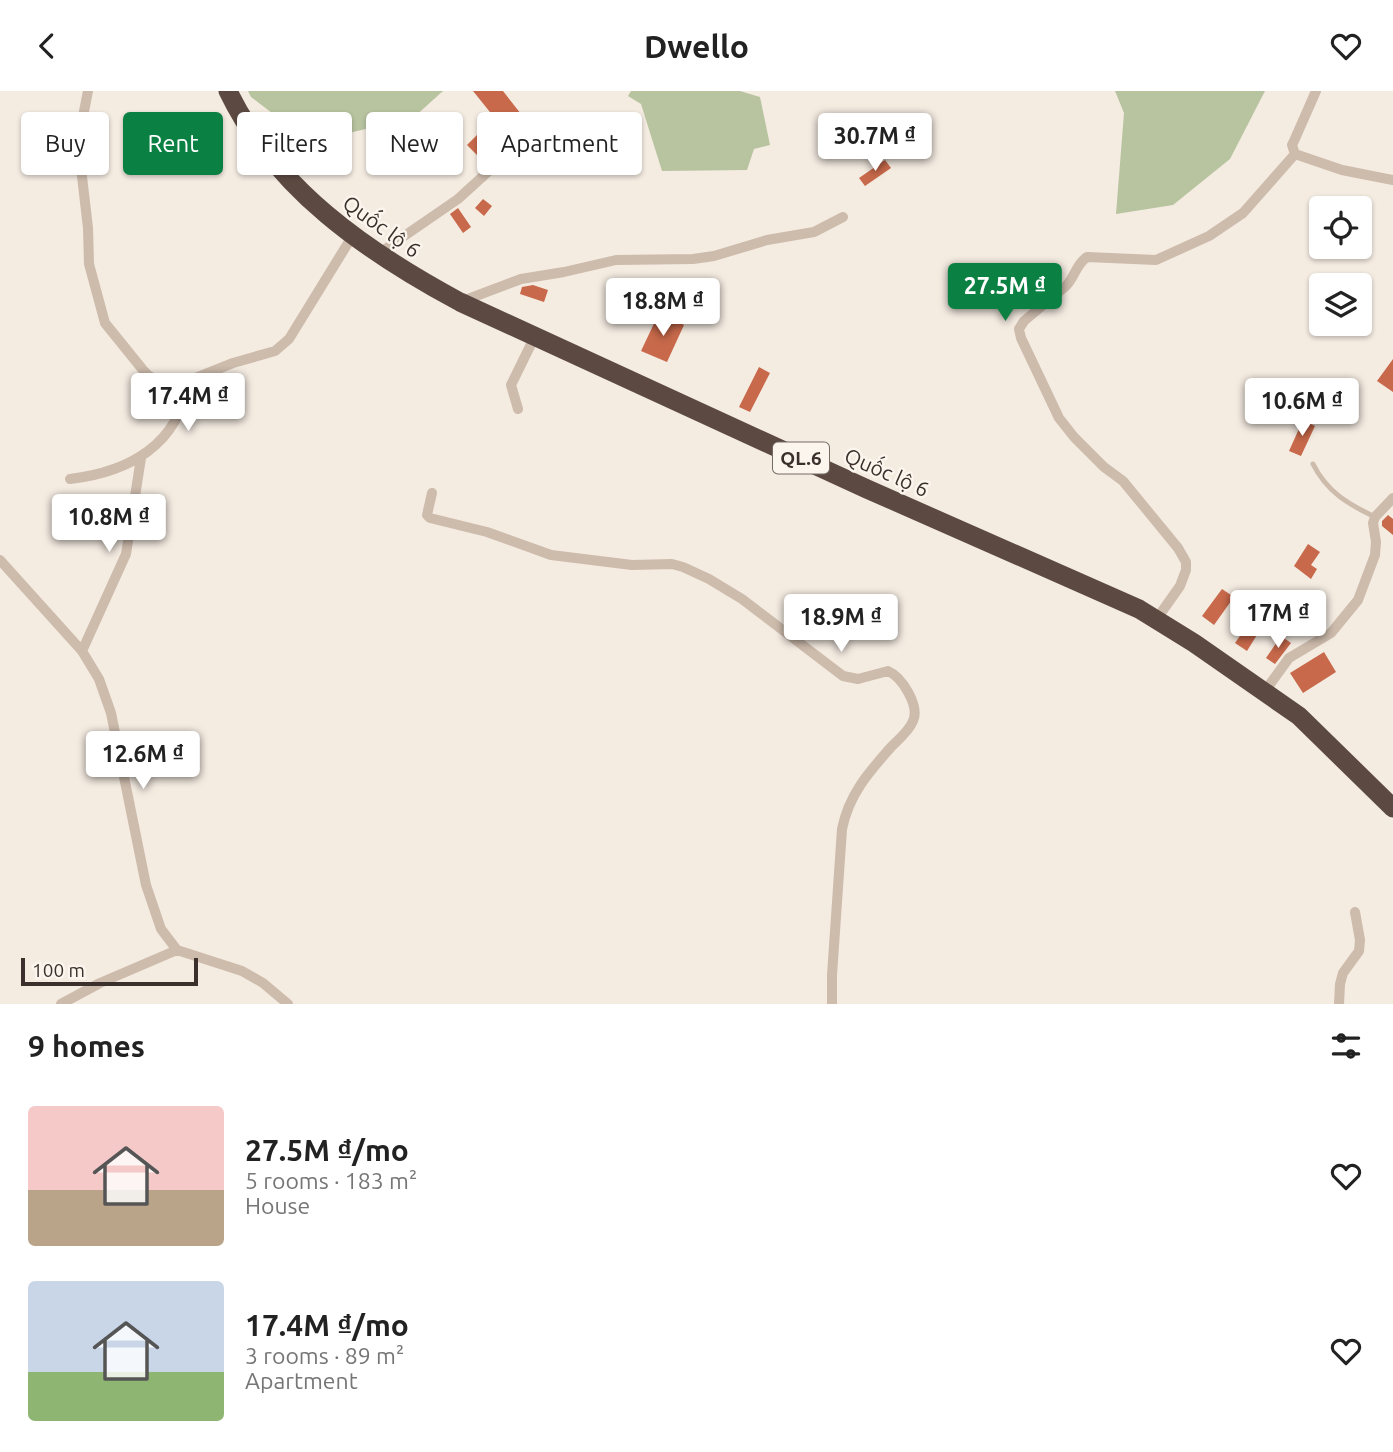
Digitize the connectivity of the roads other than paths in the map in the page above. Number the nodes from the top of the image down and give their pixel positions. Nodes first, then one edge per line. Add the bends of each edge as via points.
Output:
1 (88, 91) edge
2 (228, 91) edge
3 (1316, 91) edge
4 (1295, 154) junction
5 (484, 175) edge
6 (1393, 180) edge
7 (843, 217) dead end
8 (353, 235) junction
9 (378, 254) junction
10 (460, 302) junction
11 (535, 336) junction
12 (188, 381) junction
13 (518, 409) dead end
14 (141, 458) junction
15 (1312, 464) dead end
16 (70, 479) dead end
17 (432, 493) dead end
18 (1393, 498) edge
19 (1375, 517) junction
20 (0, 561) edge
21 (1156, 620) junction
22 (82, 651) junction
23 (1265, 691) junction
24 (1393, 808) edge
25 (1355, 912) dead end
26 (177, 950) junction
27 (61, 1004) edge
28 (288, 1004) edge
29 (832, 1004) edge
30 (1339, 1004) edge

1 - 12 street via 79,157 89,264 102,316 149,376 162,382
2 - 8 highway, Quốc lộ 6 / QL.6 via 253,135 281,170
3 - 4 street via 1292,145
4 - 6 street
4 - 21 street via 1243,213 1209,236 1156,260 1087,257 1072,280 1019,329 1059,418 1123,481 1186,562 1180,586
5 - 9 street
7 - 10 street via 814,232 714,256 616,260 521,279
8 - 9 highway, Quốc lộ 6 / QL.6
8 - 12 street via 280,348
9 - 10 highway, Quốc lộ 6 / QL.6
10 - 11 highway, Quốc lộ 6 / QL.6
11 - 13 street via 511,385
11 - 21 highway, Quốc lộ 6 / QL.6
12 - 14 street via 175,423
14 - 16 street
14 - 22 street via 126,554
15 - 19 lane via 1337,497
17 - 29 street via 430,519 487,532 551,555 683,567 742,599 843,676 858,679 888,671 896,675 916,715 862,781 844,820
18 - 19 street
19 - 23 street via 1375,555 1358,600 1331,633 1289,658
20 - 22 street
21 - 23 highway, Quốc lộ 6 / QL.6
22 - 26 street via 111,713 153,910
23 - 24 highway, Quốc lộ 6 / QL.6 via 1299,716
25 - 30 street via 1359,951 1343,973
26 - 27 street
26 - 28 street via 242,971

